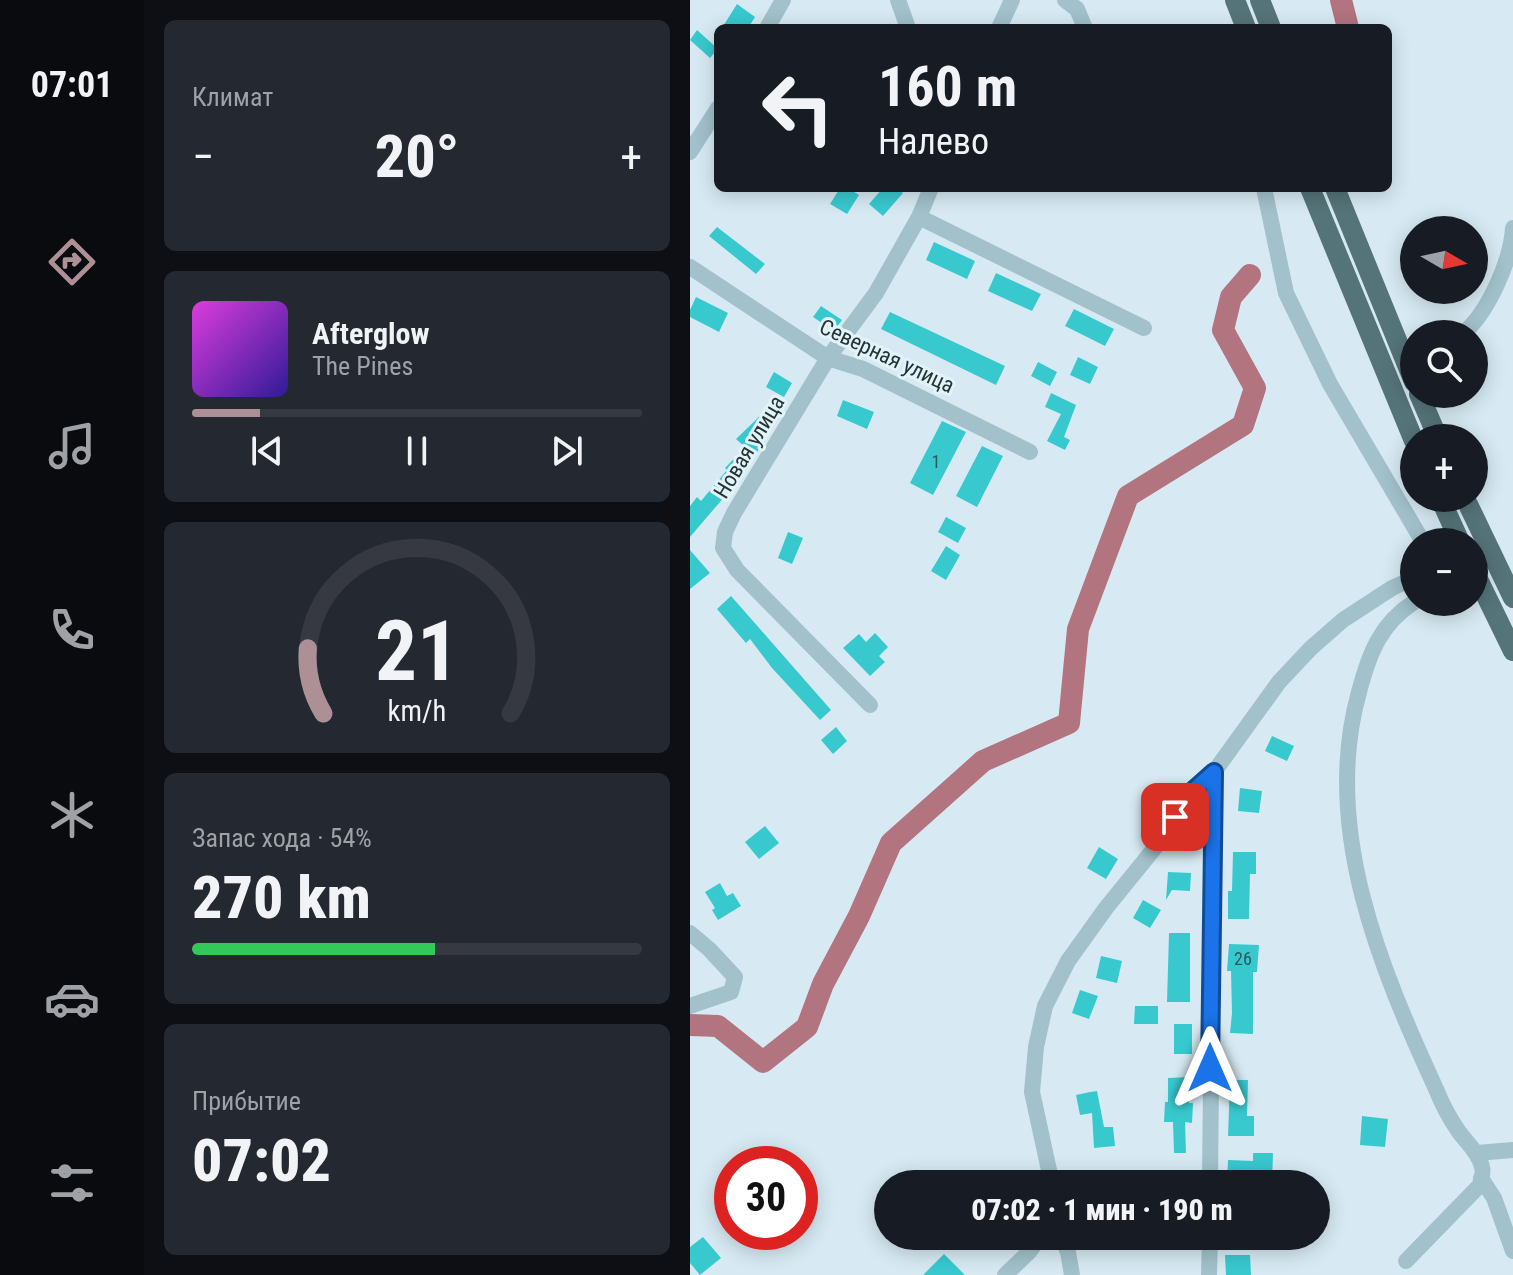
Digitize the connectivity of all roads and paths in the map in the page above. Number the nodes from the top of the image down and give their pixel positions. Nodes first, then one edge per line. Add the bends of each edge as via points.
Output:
1 (783, 0) edge
2 (898, 0) edge
3 (1012, 0) edge
4 (1065, 0) edge
5 (1235, 0) edge
6 (1260, 0) edge
7 (769, 24) edge
8 (907, 24) edge
9 (1001, 24) edge
10 (1083, 24) edge
11 (1244, 24) edge
12 (1269, 24) edge
13 (714, 114) edge
14 (690, 152) edge
15 (929, 192) edge
16 (1265, 192) edge
17 (1312, 192) edge
18 (1337, 192) edge
19 (919, 217) junction
20 (1513, 228) edge
21 (690, 267) edge
22 (1473, 320) edge
23 (1144, 328) dead end
24 (1400, 344) edge
25 (828, 358) junction
26 (1407, 424) edge
27 (1030, 452) dead end
28 (1472, 512) edge
29 (1415, 528) edge
30 (1400, 584) edge
31 (1513, 598) edge
32 (1488, 600) edge
33 (1400, 613) edge
34 (1513, 651) edge
35 (870, 705) dead end
36 (1214, 772) junction
37 (690, 933) edge
38 (690, 1006) edge
39 (1513, 1150) edge
40 (1477, 1153) junction
41 (1049, 1170) edge
42 (1210, 1170) edge
43 (1481, 1178) junction
44 (1030, 1250) edge
45 (1067, 1250) edge
46 (1210, 1250) edge
47 (1513, 1251) edge
48 (1406, 1261) dead end
49 (1005, 1275) edge
50 (1072, 1275) edge
51 (1209, 1275) edge

1 - 7 street
2 - 8 street
3 - 9 street
4 - 10 street via 1077,9
5 - 11 main road
6 - 12 main road
13 - 14 street
15 - 19 street, Новая улица
16 - 29 street via 1286,293 1330,384
17 - 26 main road
18 - 24 main road
19 - 23 street
19 - 25 street, Новая улица via 876,293
20 - 22 street via 1499,279
21 - 25 street, Северная улица
25 - 27 street, Северная улица via 863,369
25 - 35 street, Новая улица via 734,513 723,548 737,570
28 - 31 main road
30 - 36 street via 1343,620 1311,648 1279,682
32 - 34 main road
33 - 40 street via 1373,645 1350,730 1346,769 1352,854 1408,1029 1439,1096
36 - 41 street via 1187,796 1162,839 1075,950 1045,1006 1032,1092
36 - 42 street
37 - 38 street via 735,977 731,992
39 - 40 street
40 - 43 street
43 - 47 street
43 - 48 street
44 - 49 street
45 - 50 street
46 - 51 street

